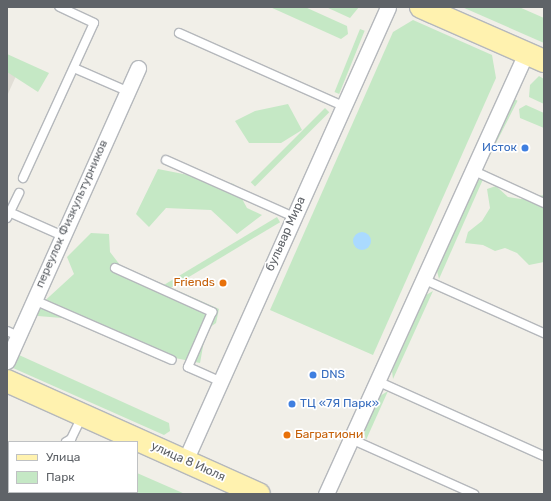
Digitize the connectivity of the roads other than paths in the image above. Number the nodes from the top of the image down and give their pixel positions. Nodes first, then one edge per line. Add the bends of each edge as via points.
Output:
1 (60, 7) edge
2 (388, 7) edge
3 (421, 7) edge
4 (178, 33) dead end
5 (535, 57) edge
6 (74, 68) junction
7 (138, 68) dead end
8 (127, 91) junction
9 (343, 106) junction
10 (166, 160) dead end
11 (472, 170) junction
12 (23, 178) dead end
13 (19, 193) dead end
14 (544, 203) edge
15 (8, 215) edge
16 (294, 217) junction
17 (63, 236) junction
18 (115, 268) dead end
19 (423, 279) junction
20 (34, 300) junction
21 (544, 333) edge
22 (13, 334) edge
23 (172, 360) dead end
24 (7, 361) edge
25 (7, 381) edge
26 (377, 381) junction
27 (221, 382) junction
28 (82, 415) junction
29 (351, 439) junction
30 (68, 441) edge
31 (544, 456) edge
32 (185, 461) junction
33 (259, 494) edge
34 (326, 494) edge
35 (474, 494) edge

1 - 6 lane via 94,23
2 - 9 street, бульвар Мира
3 - 5 main road
4 - 9 lane
5 - 11 street
6 - 8 lane
6 - 12 lane
7 - 8 street, переулок Физкультурников
8 - 17 street, переулок Физкультурников
9 - 16 street, бульвар Мира
10 - 16 lane
11 - 14 lane
11 - 19 street
13 - 15 lane
15 - 17 lane
16 - 27 street, бульвар Мира
17 - 20 street, переулок Физкультурников
18 - 27 lane via 212,312 188,367
19 - 21 lane
19 - 26 street
20 - 22 street, переулок Физкультурников
20 - 23 lane
22 - 24 street, переулок Физкультурников
25 - 28 main road, улица 8 Июля
26 - 29 street
26 - 31 lane
27 - 32 street, бульвар Мира
28 - 30 lane
28 - 32 main road, улица 8 Июля
29 - 34 street
29 - 35 lane
32 - 33 main road, улица 8 Июля

